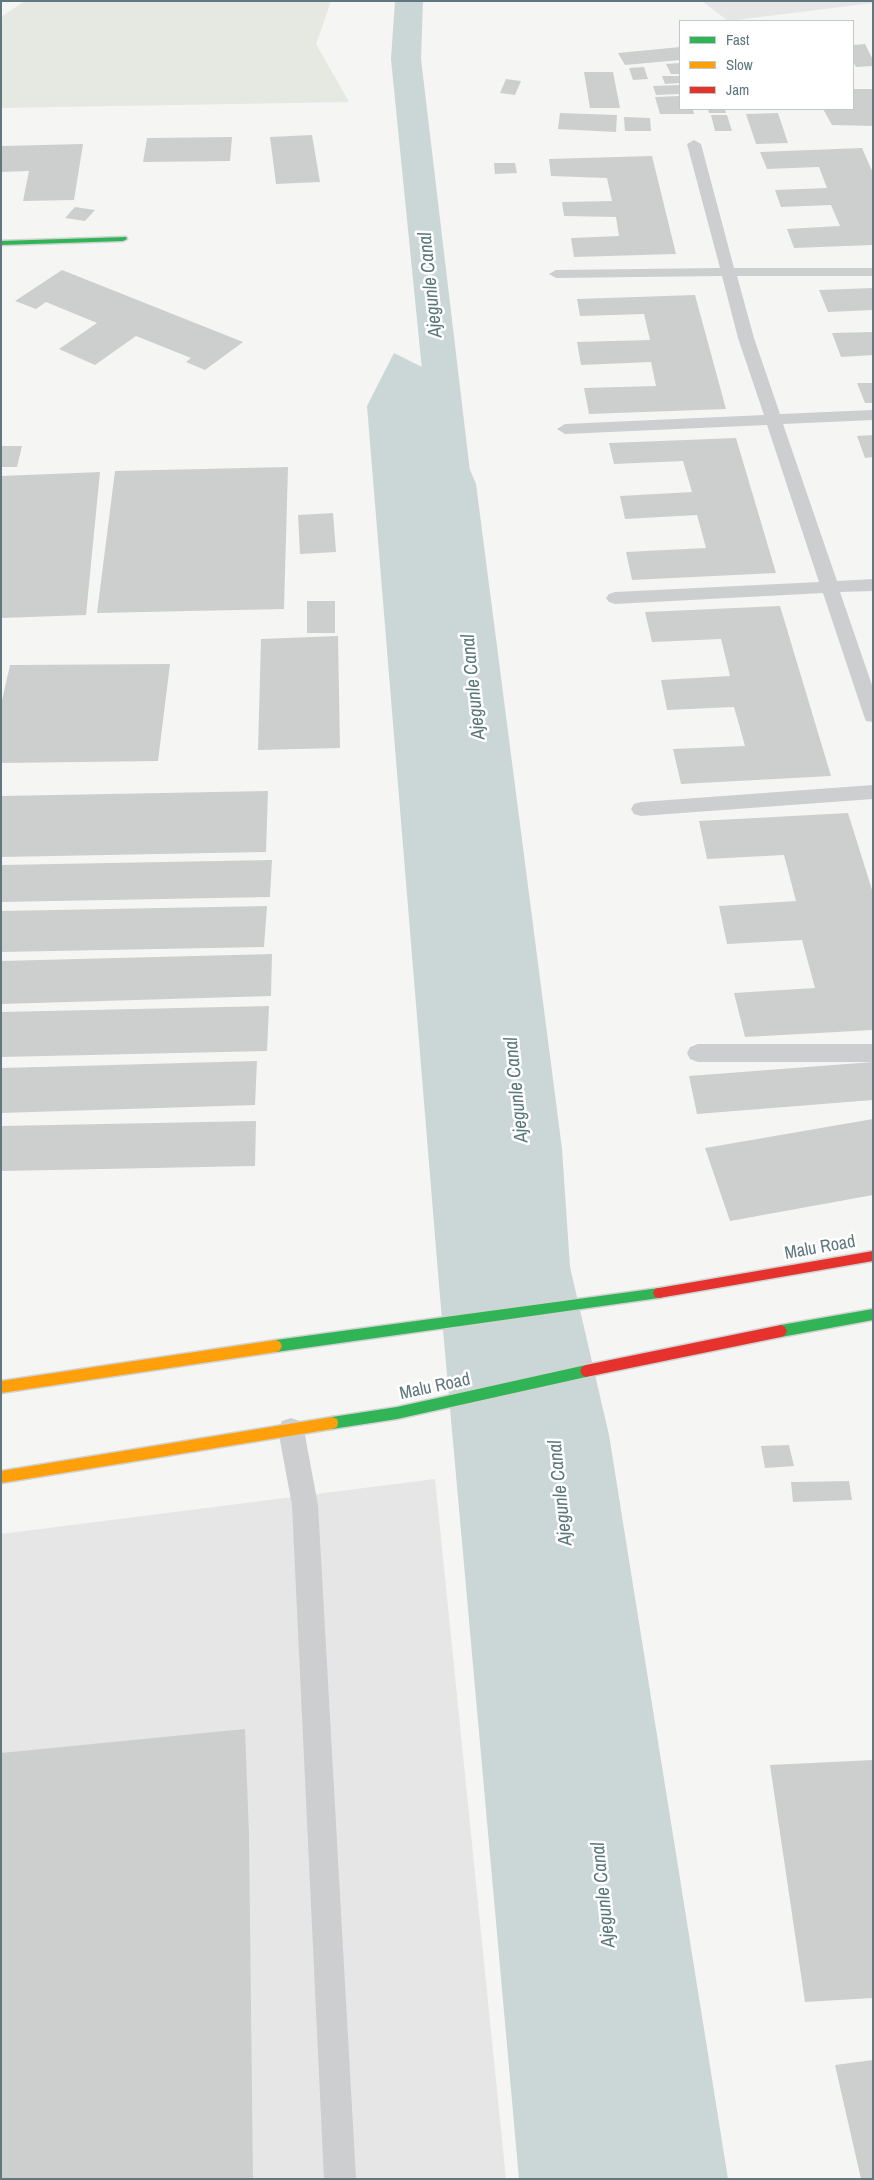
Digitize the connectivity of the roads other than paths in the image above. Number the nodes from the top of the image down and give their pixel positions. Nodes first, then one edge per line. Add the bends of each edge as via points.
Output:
1 (694, 144) dead end
2 (123, 239) dead end
3 (1, 243) edge
4 (728, 272) junction
5 (873, 272) edge
6 (556, 274) dead end
7 (873, 415) edge
8 (774, 421) junction
9 (565, 429) dead end
10 (873, 585) edge
11 (829, 588) junction
12 (615, 598) dead end
13 (873, 716) edge
14 (873, 792) edge
15 (641, 809) dead end
16 (698, 1053) dead end
17 (873, 1053) edge
18 (873, 1256) edge
19 (873, 1314) edge
20 (1, 1387) edge
21 (291, 1430) junction
22 (1, 1477) edge
23 (340, 2179) edge

1 - 4 lane
2 - 3 main road
4 - 5 lane
4 - 6 lane
4 - 8 lane
7 - 8 lane
8 - 9 lane
8 - 11 lane
10 - 11 lane
11 - 12 lane
11 - 13 lane
14 - 15 lane
16 - 17 lane
18 - 20 main road, Malu Road via 636,1297
19 - 21 main road, Malu Road via 657,1356 397,1413
21 - 22 main road, Malu Road
21 - 23 lane via 305,1505

